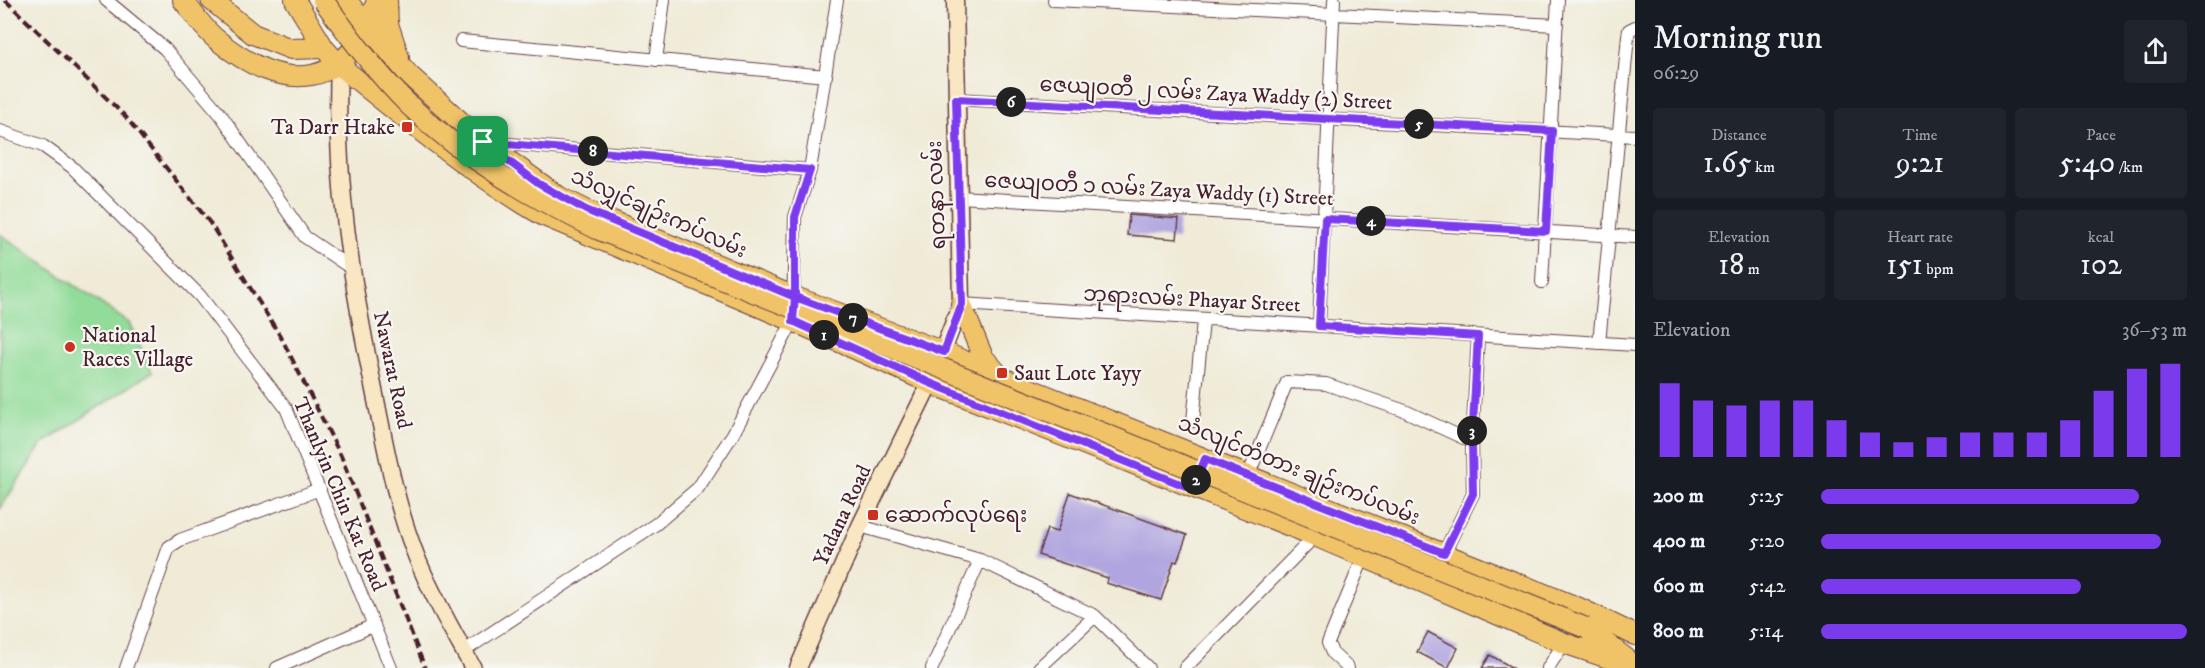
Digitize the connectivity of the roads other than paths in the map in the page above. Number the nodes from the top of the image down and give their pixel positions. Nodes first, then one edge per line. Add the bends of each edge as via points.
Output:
1 (106, 0) edge
2 (183, 0) edge
3 (211, 0) edge
4 (295, 0) edge
5 (323, 0) edge
6 (377, 0) edge
7 (387, 0) edge
8 (664, 0) edge
9 (837, 0) edge
10 (955, 0) edge
11 (1054, 0) edge
12 (1334, 0) edge
13 (1558, 0) edge
14 (352, 3) edge
15 (1334, 14) junction
16 (1557, 25) junction
17 (1635, 27) edge
18 (369, 28) junction
19 (461, 41) dead end
20 (324, 48) junction
21 (656, 60) junction
22 (339, 65) junction
23 (409, 75) junction
24 (826, 76) junction
25 (956, 99) junction
26 (1329, 119) junction
27 (0, 131) edge
28 (1552, 131) junction
29 (1618, 135) junction
30 (1635, 136) edge
31 (483, 142) junction
32 (810, 170) junction
33 (959, 197) junction
34 (1325, 219) junction
35 (1546, 231) junction
36 (1609, 235) junction
37 (1635, 237) edge
38 (351, 268) junction
39 (1542, 282) dead end
40 (795, 297) junction
41 (962, 304) junction
42 (793, 321) junction
43 (1203, 321) junction
44 (1319, 326) junction
45 (1478, 336) junction
46 (1599, 343) junction
47 (1635, 345) edge
48 (944, 352) junction
49 (1000, 377) junction
50 (930, 383) junction
51 (1193, 421) dead end
52 (1472, 442) junction
53 (1205, 459) junction
54 (1248, 476) junction
55 (320, 489) junction
56 (1193, 489) junction
57 (860, 526) junction
58 (1315, 536) junction
59 (1444, 553) junction
60 (1364, 556) junction
61 (980, 560) junction
62 (1095, 616) junction
63 (374, 625) junction
64 (1586, 628) junction
65 (1635, 635) edge
66 (1635, 641) edge
67 (1564, 644) junction
68 (464, 651) junction
69 (1635, 665) edge
70 (126, 668) edge
71 (277, 668) edge
72 (391, 668) edge
73 (473, 668) edge
74 (798, 668) edge
75 (932, 668) edge
76 (1039, 668) edge
77 (1148, 668) edge
78 (1185, 668) edge
79 (1348, 668) edge
80 (1548, 668) edge

1 - 38 street via 165,49 221,116 305,237
2 - 22 main road via 214,38 244,60 272,72 310,76
3 - 20 main road via 253,34 291,49
4 - 20 main road
5 - 64 main road, bridge via 410,106 493,173 597,229
6 - 18 main road
7 - 23 main road via 395,48
8 - 21 street
9 - 24 street
10 - 25 main road, ရတနာ လမ်း
11 - 15 street
12 - 15 street
13 - 16 street
14 - 18 main road, သံလျှင်ချဉ်းကပ်လမ်း
14 - 20 main road, သံလျှင်ချဉ်းကပ်လမ်း
15 - 16 street
15 - 26 street
16 - 28 street
17 - 29 street via 1628,36
18 - 22 main road
18 - 23 main road, သံလျှင်ချဉ်းကပ်လမ်း
19 - 21 street
20 - 22 main road
21 - 24 street
22 - 38 main road, Nawarat Road via 336,123 340,194
22 - 42 main road via 459,161 542,215
23 - 31 main road, သံလျှင်ချဉ်းကပ်လမ်း
24 - 32 street
25 - 26 street, ဇေယျဝတီ ၂ လမ်း Zaya Waddy (2) Street
25 - 33 main road, ရတနာ လမ်း
26 - 28 street, ဇေယျဝတီ ၂ လမ်း Zaya Waddy (2) Street
26 - 34 street
27 - 55 street, Thanlyin Chin Kat Road via 43,146 72,166 200,296 286,408
28 - 29 street, ဇေယျဝတီ ၂ လမ်း Zaya Waddy (2) Street
28 - 35 street
29 - 30 street, ဇေယျဝတီ ၂ လမ်း Zaya Waddy (2) Street
29 - 36 street
31 - 32 street
31 - 40 main road, သံလျှင်ချဉ်းကပ်လမ်း via 539,184 586,210
32 - 40 street via 795,217
33 - 34 street, ဇေယျဝတီ ၁ လမ်း Zaya Waddy (1) Street
33 - 41 main road, ရတနာ လမ်း
34 - 35 street, ဇေယျဝတီ ၁ လမ်း Zaya Waddy (1) Street
34 - 44 street
35 - 36 street, ဇေယျဝတီ ၁ လမ်း Zaya Waddy (1) Street
35 - 39 street
36 - 37 street, ဇေယျဝတီ ၁ လမ်း Zaya Waddy (1) Street
36 - 46 street
38 - 68 main road, Nawarat Road via 391,474 417,558
40 - 42 street
40 - 48 main road, သံလျှင်ချဉ်းကပ်လမ်း
41 - 43 street, ဘုရားလမ်း Phayar Street
41 - 48 main road, ရတနာ လမ်း
41 - 49 main road via 983,357
42 - 50 main road
42 - 68 street via 733,434 698,488 656,524
43 - 44 street, ဘုရားလမ်း Phayar Street
43 - 51 street
44 - 45 street, ဘုရားလမ်း Phayar Street
45 - 46 street, ဘုရားလမ်း Phayar Street
45 - 52 street
46 - 47 street, ဘုရားလမ်း Phayar Street
48 - 49 main road, သံလျင်တံတား ချဉ်းကပ်လမ်း
48 - 50 main road, ရတနာ လမ်း
49 - 53 main road, သံလျင်တံတား ချဉ်းကပ်လမ်း
50 - 56 main road
50 - 57 main road, Yadana Road
52 - 54 street via 1405,411 1326,384 1287,382
52 - 59 street via 1473,494
53 - 54 main road, သံလျင်တံတား ချဉ်းကပ်လမ်း
53 - 56 main road
54 - 59 main road, သံလျင်တံတား ချဉ်းကပ်လမ်း
55 - 63 street, Thanlyin Chin Kat Road
55 - 70 street via 169,547
56 - 58 main road
57 - 61 street
57 - 74 main road, Yadana Road
58 - 60 main road
58 - 78 street
59 - 65 main road, သံလျင်တံတား ချဉ်းကပ်လမ်း
60 - 67 main road
60 - 79 street via 1328,643 1332,653
61 - 62 street
61 - 75 street
62 - 76 street
62 - 77 street
63 - 71 street
63 - 72 street, Thanlyin Chin Kat Road
64 - 66 main road
64 - 69 main road
67 - 69 main road
67 - 80 street
68 - 73 main road, Nawarat Road

